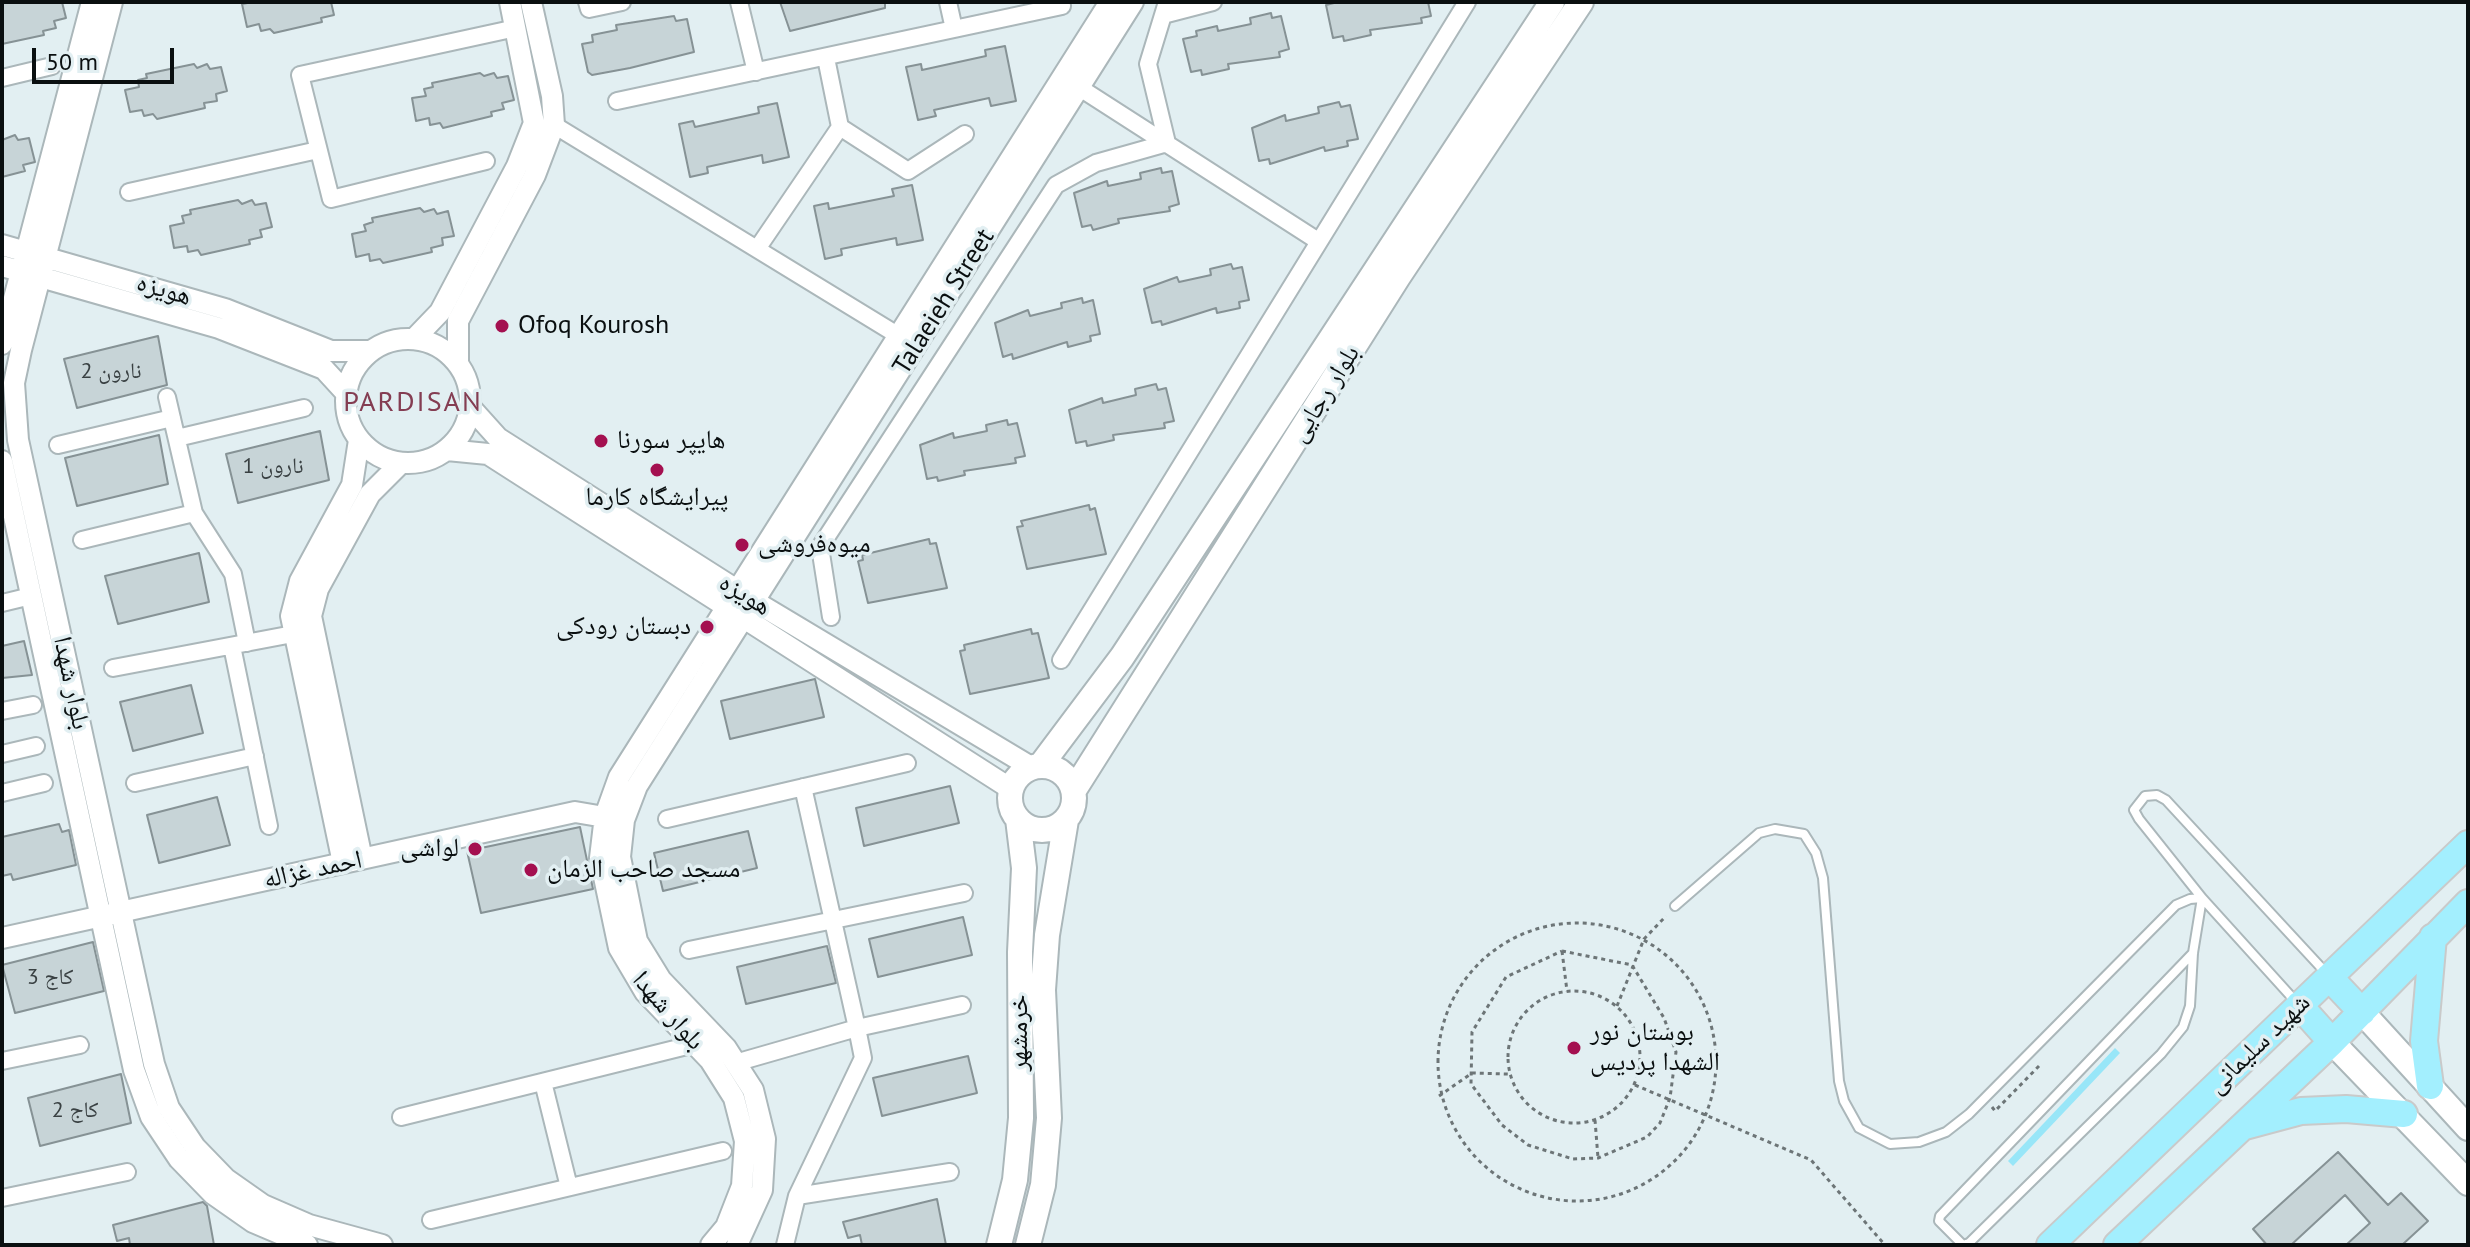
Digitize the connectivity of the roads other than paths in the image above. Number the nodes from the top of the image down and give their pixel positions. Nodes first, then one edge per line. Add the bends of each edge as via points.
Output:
1 (92, 2) edge
2 (112, 2) edge
3 (510, 2) edge
4 (531, 2) edge
5 (587, 2) edge
6 (622, 2) edge
7 (739, 2) edge
8 (948, 2) edge
9 (1110, 2) edge
10 (1133, 2) edge
11 (1213, 2) edge
12 (1467, 2) edge
13 (1552, 2) edge
14 (1581, 2) edge
15 (1062, 6) dead end
16 (1165, 8) edge
17 (516, 28) junction
18 (954, 29) junction
19 (826, 58) junction
20 (52, 66) dead end
21 (756, 72) junction
22 (2, 78) edge
23 (1072, 82) junction
24 (617, 101) dead end
25 (554, 125) junction
26 (840, 127) junction
27 (965, 134) dead end
28 (1167, 143) junction
29 (318, 150) junction
30 (486, 161) dead end
31 (129, 192) dead end
32 (1318, 241) junction
33 (2, 245) edge
34 (757, 249) junction
35 (27, 264) edge
36 (415, 338) junction
37 (908, 340) junction
38 (2, 344) edge
39 (369, 351) junction
40 (458, 361) junction
41 (346, 393) junction
42 (167, 397) dead end
43 (304, 408) dead end
44 (471, 408) junction
45 (172, 418) junction
46 (177, 438) junction
47 (359, 440) junction
48 (58, 445) dead end
49 (447, 450) junction
50 (2, 461) edge
51 (401, 463) junction
52 (194, 513) junction
53 (82, 540) dead end
54 (41, 594) junction
55 (2, 603) edge
56 (741, 604) junction
57 (831, 617) dead end
58 (293, 634) junction
59 (240, 644) junction
60 (1061, 660) dead end
61 (113, 668) dead end
62 (33, 705) dead end
63 (2, 711) edge
64 (36, 746) dead end
65 (2, 754) edge
66 (255, 756) junction
67 (907, 763) dead end
68 (1036, 766) junction
69 (44, 783) dead end
70 (135, 783) dead end
71 (803, 787) junction
72 (1011, 789) junction
73 (1074, 790) junction
74 (2, 793) edge
75 (614, 818) junction
76 (667, 819) dead end
77 (1018, 819) junction
78 (1066, 820) junction
79 (269, 826) dead end
80 (2468, 844) edge
81 (353, 861) junction
82 (964, 893) dead end
83 (2202, 898) junction
84 (2468, 903) edge
85 (1675, 906) road end
86 (111, 914) junction
87 (830, 920) junction
88 (2433, 937) junction
89 (2, 938) edge
90 (689, 950) dead end
91 (2193, 953) junction
92 (2329, 977) junction
93 (962, 1005) dead end
94 (2299, 1005) junction
95 (2362, 1012) junction
96 (680, 1014) junction
97 (857, 1028) junction
98 (2332, 1042) junction
99 (695, 1044) junction
100 (80, 1045) dead end
101 (2402, 1056) junction
102 (2, 1061) edge
103 (726, 1067) junction
104 (543, 1082) junction
105 (2373, 1083) junction
106 (2430, 1086) junction
107 (2404, 1114) junction
108 (401, 1117) dead end
109 (2241, 1127) junction
110 (2468, 1128) edge
111 (723, 1151) dead end
112 (127, 1172) dead end
113 (950, 1172) dead end
114 (2468, 1183) edge
115 (569, 1187) junction
116 (797, 1196) junction
117 (2, 1198) edge
118 (431, 1220) dead end
119 (273, 1238) edge
120 (787, 1244) edge
121 (307, 1245) edge
122 (382, 1245) edge
123 (711, 1245) edge
124 (737, 1245) edge
125 (999, 1245) edge
126 (1028, 1245) edge
127 (2050, 1245) edge
128 (2117, 1245) edge

1 - 35 street, بلوار شهدا
2 - 35 street, بلوار شهدا
3 - 17 street
4 - 25 street
5 - 6 street via 589,9
7 - 21 street
8 - 18 street
9 - 23 street, Talaeieh Street
10 - 23 street, Talaeieh Street
11 - 16 street
12 - 32 street
13 - 68 main road, بلوار رجایی via 1122,657
14 - 73 main road, بلوار رجایی via 1398,277
15 - 18 street
16 - 28 street via 1148,64
17 - 29 street via 300,75
17 - 36 street via 532,99 534,123 528,142 440,312
18 - 19 street
19 - 21 street
19 - 26 street
20 - 22 street
21 - 24 street
23 - 28 street
23 - 37 street, Talaeieh Street
25 - 34 street
25 - 40 street via 535,175 458,321
26 - 27 street via 908,171
26 - 34 street
28 - 32 street
28 - 57 street via 1096,163 1056,185 820,547
29 - 30 street via 331,199
29 - 31 street
32 - 60 street
33 - 35 street, هویزه
34 - 37 street
35 - 38 street, بلوار شهدا
35 - 39 street, هویزه via 225,309 331,351
35 - 41 street, هویزه via 324,369
35 - 54 street, بلوار شهدا via 13,410
36 - 39 street via 391,340
36 - 40 street via 439,346
37 - 56 street, Talaeieh Street
39 - 41 street via 353,370
40 - 44 street via 469,383
41 - 47 street via 348,418
42 - 45 street
43 - 46 street
44 - 49 street via 463,431
44 - 56 street, هویزه via 498,438
45 - 46 street
45 - 48 street
46 - 52 street
47 - 51 street via 378,456
47 - 58 street via 352,485 293,598
49 - 51 street via 426,461
49 - 56 street, هویزه via 488,454
50 - 54 street, بلوار شهدا
51 - 81 street via 370,494 318,589 311,616
52 - 53 street
52 - 59 street via 233,574
54 - 55 street
54 - 86 street, بلوار شهدا
56 - 68 street, هویزه
56 - 72 street, هویزه
56 - 75 street, بلوار شهدا via 619,777
58 - 59 street
58 - 81 street
59 - 61 street
59 - 66 street
62 - 63 street
64 - 65 street
66 - 70 street
66 - 79 street
67 - 71 street
68 - 72 main road
68 - 73 main road via 1062,771
69 - 74 street
71 - 76 street
71 - 87 street
72 - 77 main road
73 - 78 main road
75 - 81 street, احمد غزاله via 575,812
75 - 96 street, بلوار شهدا via 600,858 619,948 645,992
77 - 78 main road via 1046,830
77 - 125 main road, خرمشهر via 1024,868 1021,1118 1015,1180
78 - 126 main road, خرمشهر via 1043,990 1049,1118 1043,1185
80 - 92 main road, شهید سلیمانی
81 - 86 street, احمد غزاله
82 - 87 street
83 - 85 lane via 2176,905 1969,1114 1946,1132 1919,1142 1890,1144 1859,1128 1844,1101 1823,878 1804,834 1775,829 1759,833
83 - 91 lane
83 - 92 lane via 2139,819 2134,810 2145,796 2166,800
83 - 94 lane
84 - 88 main road, شهید سلیمانی
86 - 89 street, احمد غزاله
86 - 119 street, بلوار شهدا via 134,1070 151,1117 179,1159 213,1194
86 - 122 street, بلوار شهدا via 169,1108 195,1147 226,1179 263,1205 309,1225
87 - 90 street
87 - 97 street
88 - 95 main road, شهید سلیمانی
88 - 106 main road via 2424,1041
91 - 91 lane via 2190,1006 2183,1027 1963,1245 1940,1216
92 - 94 main road, شهید سلیمانی
92 - 95 main road
93 - 97 street
94 - 98 main road
94 - 127 main road, شهید سلیمانی
95 - 98 main road, شهید سلیمانی
95 - 101 main road
96 - 99 street, بلوار شهدا
96 - 103 street, بلوار شهدا
97 - 103 street
97 - 116 street via 863,1058
98 - 105 main road
98 - 109 main road, شهید سلیمانی
99 - 103 street, بلوار شهدا
99 - 104 street
100 - 102 street
101 - 105 main road via 2379,1061
101 - 106 main road
103 - 123 street, بلوار شهدا via 745,1141 742,1186 726,1227
103 - 124 street, بلوار شهدا via 753,1090 765,1139 762,1190
104 - 108 street
104 - 115 street
105 - 107 main road
106 - 110 main road
107 - 109 main road via 2301,1111
107 - 114 main road
109 - 128 main road, شهید سلیمانی
111 - 115 street
112 - 117 street
113 - 116 street
115 - 118 street
116 - 120 street
119 - 121 street, بلوار شهدا

